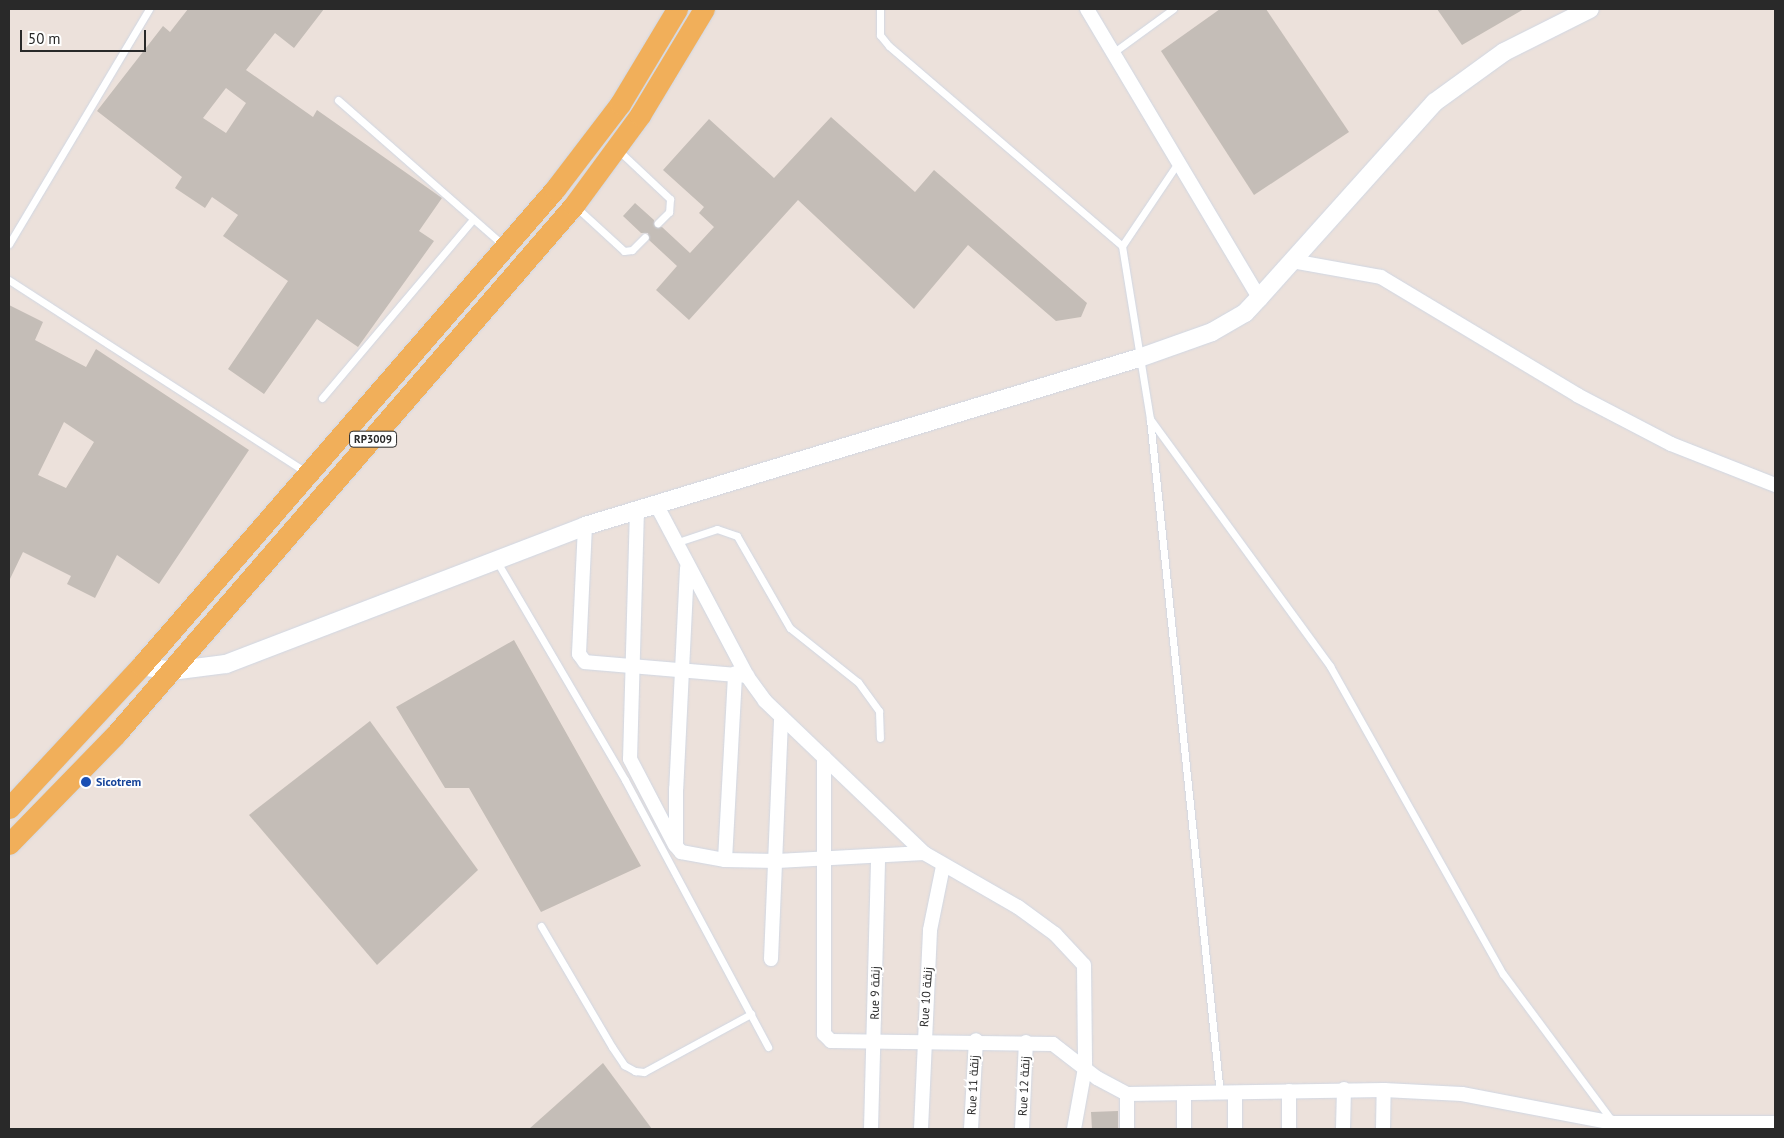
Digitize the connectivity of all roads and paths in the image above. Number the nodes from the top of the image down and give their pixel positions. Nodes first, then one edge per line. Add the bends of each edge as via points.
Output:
1 (149, 9) edge
2 (677, 9) edge
3 (704, 9) edge
4 (880, 9) edge
5 (1087, 9) edge
6 (1173, 9) edge
7 (1590, 9) edge
8 (1573, 12) edge
9 (1114, 52) junction
10 (338, 100) dead end
11 (616, 149) junction
12 (1177, 164) junction
13 (574, 205) junction
14 (473, 219) junction
15 (658, 223) dead end
16 (645, 237) dead end
17 (9, 244) edge
18 (1122, 246) junction
19 (505, 247) junction
20 (1292, 261) junction
21 (9, 280) edge
22 (1260, 298) junction
23 (1140, 358) junction
24 (322, 398) dead end
25 (1150, 419) junction
26 (310, 475) junction
27 (1775, 485) edge
28 (656, 504) junction
29 (637, 510) junction
30 (585, 526) junction
31 (675, 543) junction
32 (496, 560) junction
33 (687, 568) junction
34 (632, 665) junction
35 (141, 666) junction
36 (684, 670) junction
37 (171, 671) junction
38 (741, 674) junction
39 (781, 718) junction
40 (880, 738) dead end
41 (824, 758) junction
42 (9, 808) edge
43 (9, 844) edge
44 (676, 846) junction
45 (924, 853) junction
46 (878, 857) junction
47 (827, 859) junction
48 (725, 860) junction
49 (777, 862) junction
50 (943, 866) junction
51 (542, 926) dead end
52 (771, 959) dead end
53 (750, 1014) junction
54 (976, 1040) junction
55 (923, 1041) junction
56 (1026, 1042) junction
57 (874, 1044) junction
58 (768, 1046) dead end
59 (1085, 1068) junction
60 (1344, 1089) junction
61 (1384, 1090) junction
62 (1289, 1091) junction
63 (1235, 1093) junction
64 (1127, 1094) junction
65 (1184, 1094) junction
66 (1220, 1094) junction
67 (1614, 1123) junction
68 (1775, 1123) edge
69 (871, 1129) edge
70 (922, 1129) edge
71 (971, 1129) edge
72 (1022, 1129) edge
73 (1074, 1129) edge
74 (1126, 1129) edge
75 (1184, 1129) edge
76 (1236, 1129) edge
77 (1288, 1129) edge
78 (1343, 1129) edge
79 (1383, 1129) edge

1 - 17 lane
2 - 19 main road, RP3009 via 620,104
3 - 11 main road, RP3009
4 - 18 lane via 880,35 889,46
5 - 9 street
6 - 9 lane
7 - 8 street
8 - 20 street via 1504,52 1435,102
9 - 12 street
10 - 14 lane
11 - 13 main road, RP3009
11 - 15 lane via 670,199 669,212
12 - 18 lane
12 - 22 street
13 - 16 lane via 624,250 632,250
13 - 37 main road, RP3009
14 - 19 lane
14 - 24 lane
18 - 23 lane
19 - 26 main road, RP3009
20 - 22 street
20 - 27 street via 1381,277 1577,395 1671,444
21 - 26 lane
22 - 23 street via 1245,313 1212,332
23 - 25 lane
23 - 28 street
25 - 66 lane
25 - 67 lane via 1330,666 1503,974
26 - 35 main road, RP3009
28 - 29 street
28 - 31 street
29 - 30 street
29 - 34 street
30 - 32 street
30 - 34 street via 579,654 594,666
31 - 33 street
31 - 40 lane via 717,530 737,536 790,628 858,682 879,711
32 - 37 street via 226,664
32 - 53 lane via 625,780
33 - 36 street
33 - 38 street
34 - 36 street
34 - 44 street via 630,759
35 - 37 street
35 - 42 main road, RP3009
36 - 38 street
36 - 44 street
37 - 43 main road, RP3009
38 - 39 street
38 - 48 street
39 - 41 street
39 - 49 street
41 - 45 street
41 - 47 street
44 - 48 street via 689,856
45 - 46 street
45 - 50 street
46 - 47 street
46 - 57 street, Rue 9 زنقة
47 - 49 street
47 - 57 street via 824,1034 831,1041
48 - 49 street
49 - 52 street
50 - 55 street, Rue 10 زنقة via 930,930
50 - 59 street via 1018,907 1076,954 1087,980
51 - 53 lane via 612,1048 624,1065 635,1071 644,1072
53 - 58 lane
54 - 55 street
54 - 56 street
54 - 71 street, Rue 11 زنقة
55 - 57 street
55 - 70 street, Rue 10 زنقة
56 - 59 street via 1053,1044
56 - 72 street, Rue 12 زنقة
57 - 69 street, Rue 9 زنقة
59 - 64 street
59 - 73 street
60 - 61 street
60 - 62 street
60 - 78 street
61 - 67 street via 1462,1094
61 - 79 street
62 - 63 street
62 - 77 street
63 - 66 street
63 - 76 street
64 - 65 street
64 - 74 street
65 - 66 street
65 - 75 street
67 - 68 street

